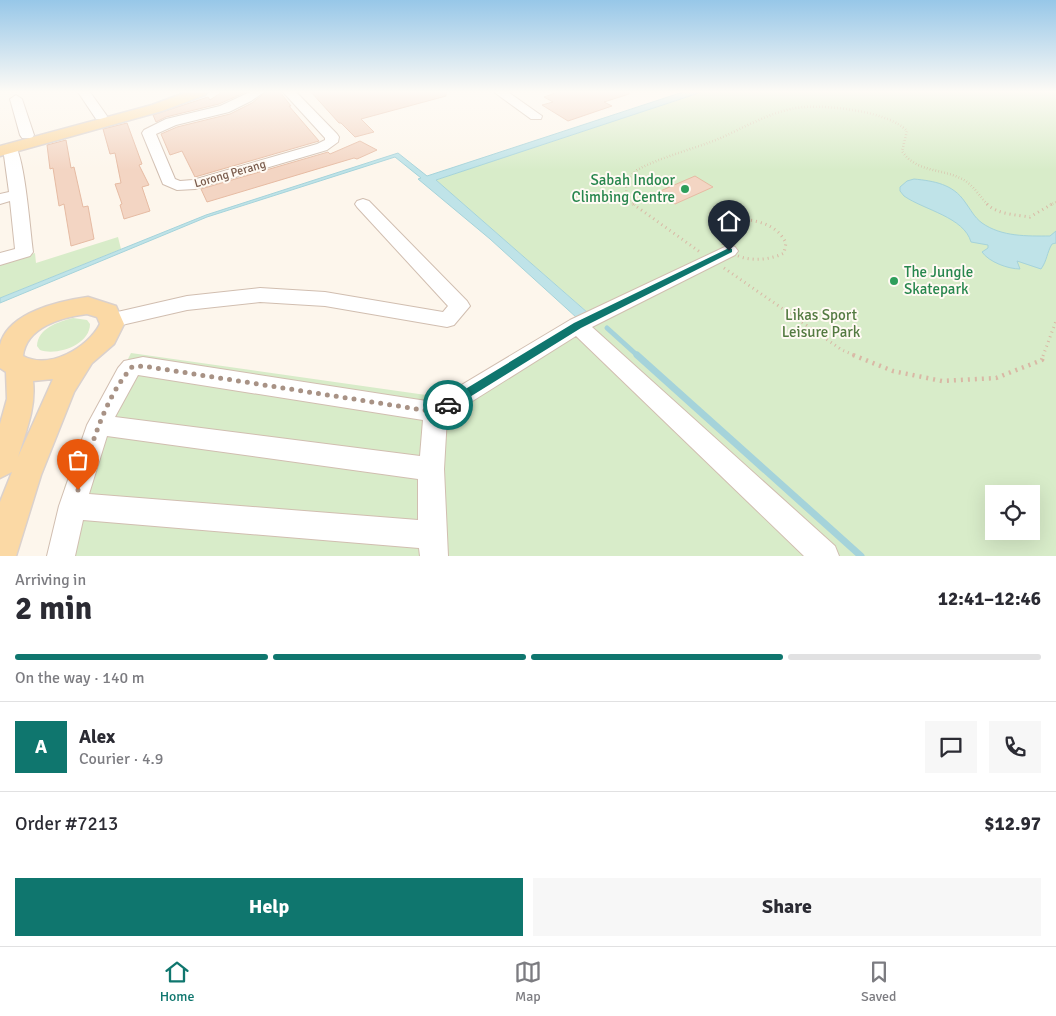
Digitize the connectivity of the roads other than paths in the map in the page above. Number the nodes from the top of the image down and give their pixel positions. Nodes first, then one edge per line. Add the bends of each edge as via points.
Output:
1 (22, 118) edge
2 (93, 118) edge
3 (118, 118) edge
4 (189, 118) edge
5 (314, 118) edge
6 (27, 135) junction
7 (3, 147) edge
8 (18, 194) junction
9 (0, 199) edge
10 (363, 204) dead end
11 (721, 255) road end
12 (0, 259) edge
13 (113, 320) junction
14 (577, 326) junction
15 (25, 329) junction
16 (0, 340) edge
17 (82, 358) junction
18 (12, 371) edge
19 (436, 412) junction
20 (99, 425) junction
21 (0, 464) edge
22 (431, 469) junction
23 (72, 506) junction
24 (433, 545) edge
25 (0, 553) edge
26 (61, 556) edge
27 (825, 556) edge

1 - 6 street
2 - 6 main road
3 - 7 main road
4 - 5 street, Lorong Perang via 149,133 168,181 173,185 195,184 331,142 332,137
6 - 7 main road
7 - 8 street
8 - 9 street
8 - 12 street via 24,252
10 - 13 street via 460,306 447,320 324,299 260,295 187,303
11 - 14 street
13 - 15 main road via 110,312 101,307 80,306 56,312
13 - 17 main road via 106,338
14 - 19 street
14 - 27 street
15 - 16 main road
15 - 18 main road via 9,351
17 - 18 main road via 56,369
17 - 25 main road via 50,415 28,468
18 - 21 main road via 21,398
19 - 20 street via 143,366 132,367 126,374
19 - 22 street
20 - 22 street
20 - 23 street
22 - 24 street
23 - 24 street
23 - 26 street

